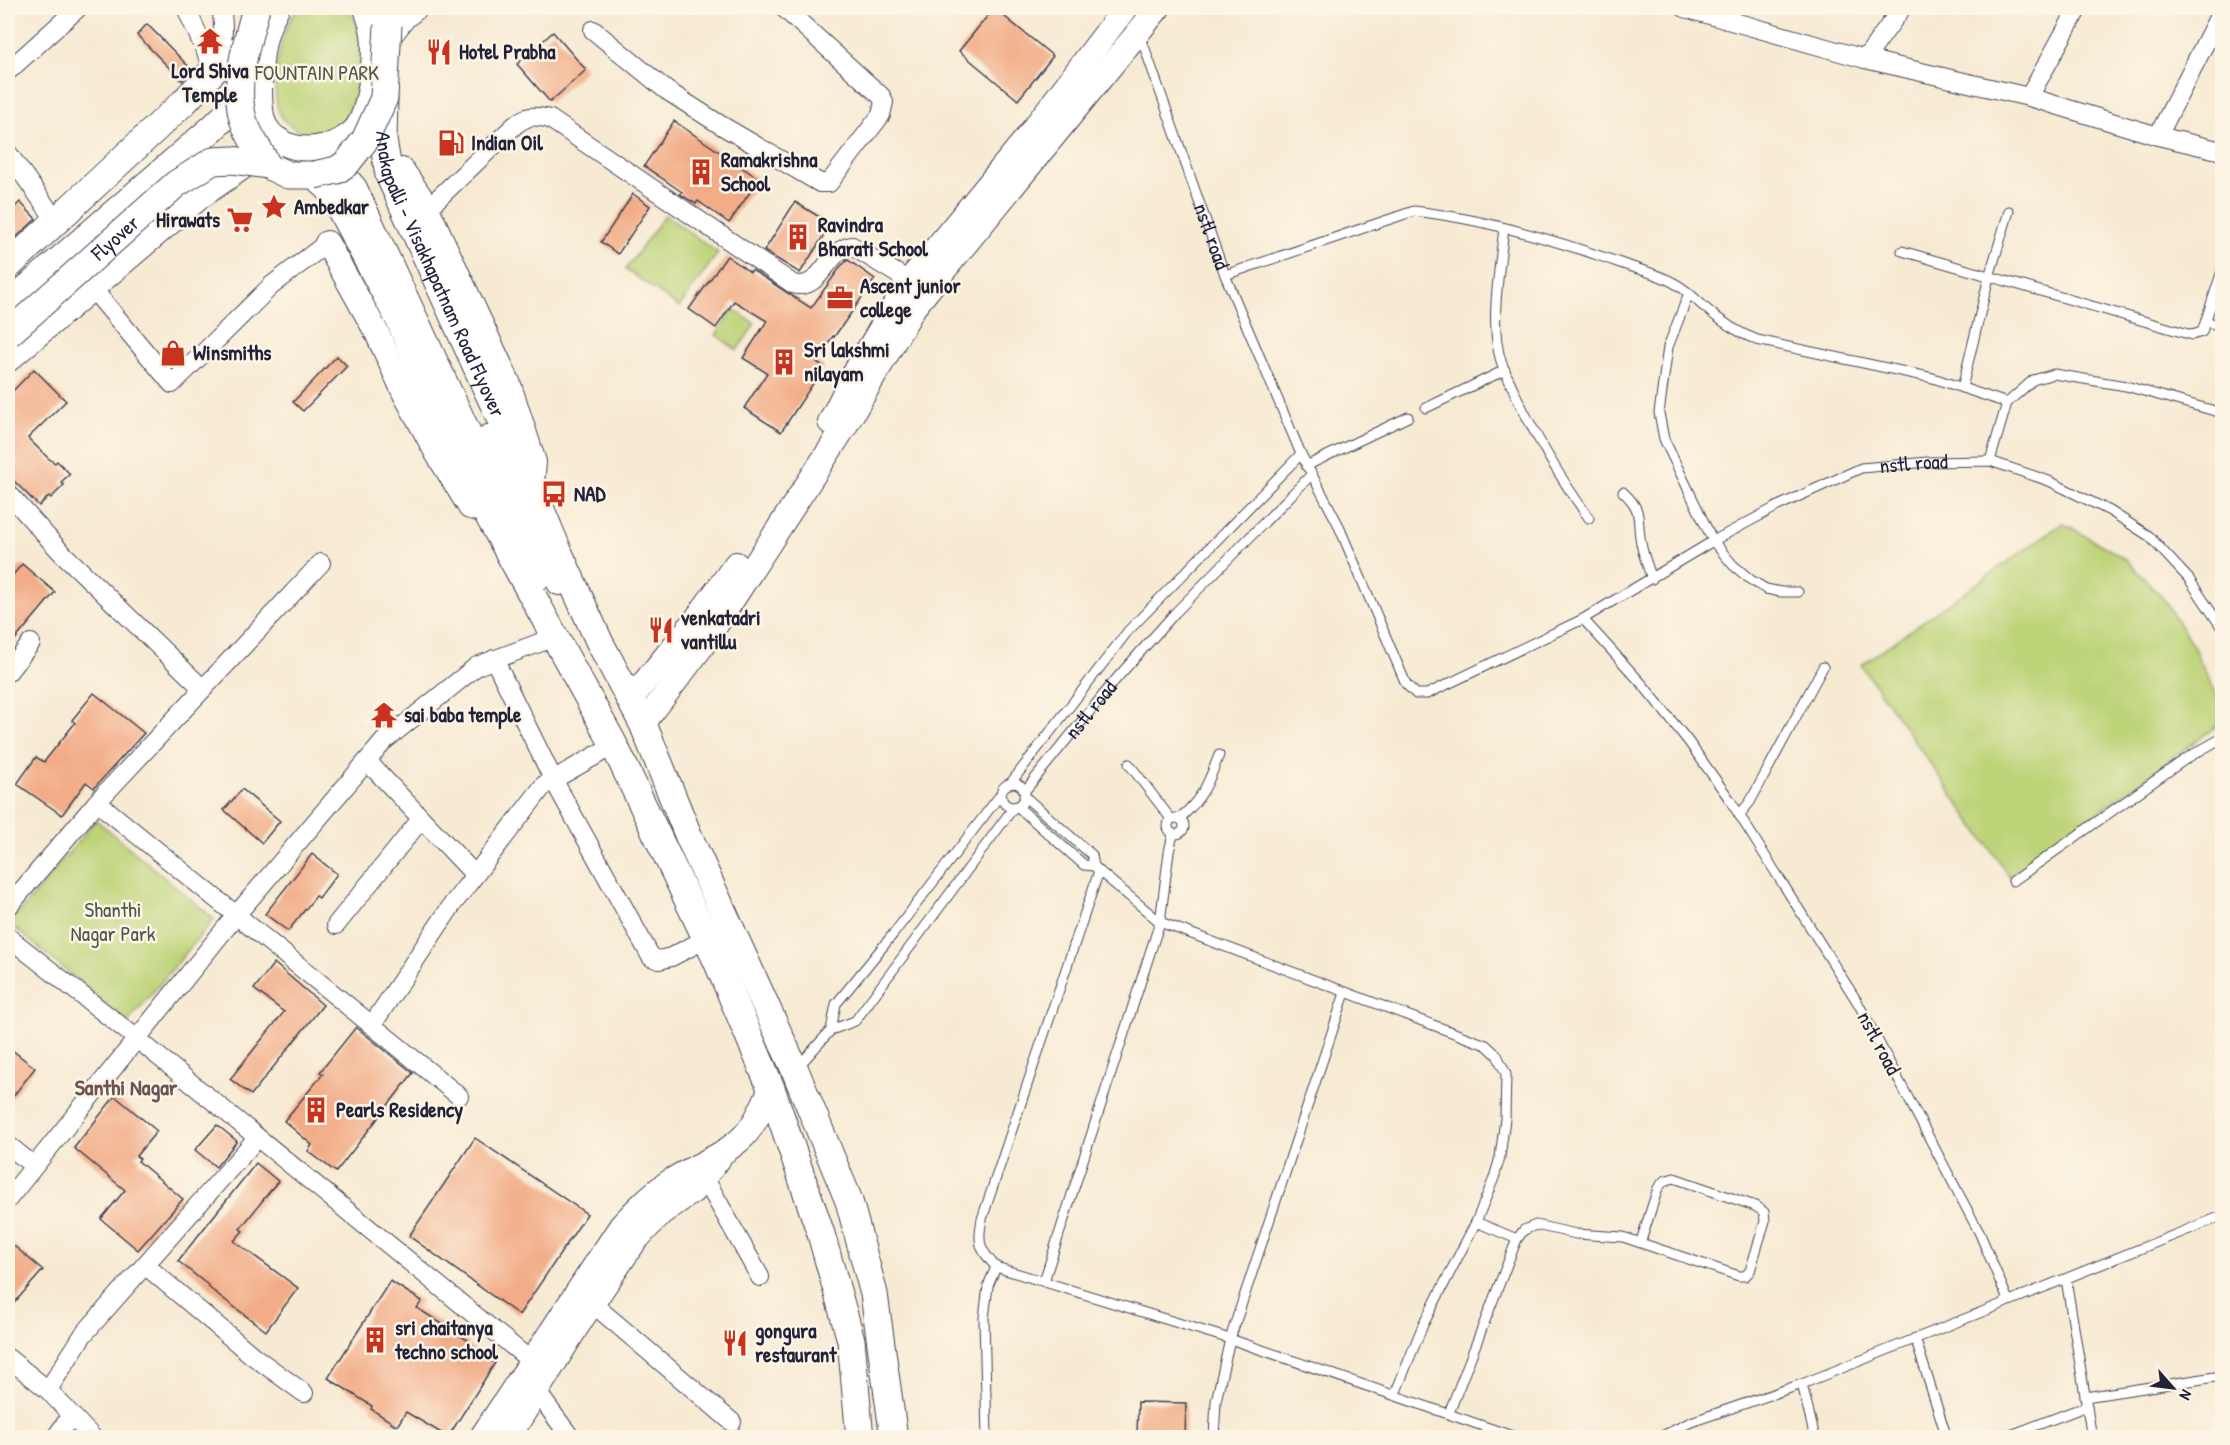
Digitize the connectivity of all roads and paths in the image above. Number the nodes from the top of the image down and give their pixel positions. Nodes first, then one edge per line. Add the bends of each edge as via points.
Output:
1 (78, 8) edge
2 (186, 8) edge
3 (221, 8) edge
4 (366, 8) edge
5 (416, 8) edge
6 (784, 8) edge
7 (1902, 8) edge
8 (2078, 8) edge
9 (1695, 9) edge
10 (2223, 10) edge
11 (1118, 11) edge
12 (390, 13) edge
13 (266, 14) edge
14 (1143, 26) edge
15 (593, 30) dead end
16 (374, 55) junction
17 (1865, 59) junction
18 (214, 70) junction
19 (8, 71) edge
20 (2029, 97) junction
21 (384, 98) junction
22 (240, 101) junction
23 (355, 130) junction
24 (2158, 136) junction
25 (278, 141) junction
26 (320, 147) junction
27 (2223, 151) edge
28 (8, 153) edge
29 (267, 165) junction
30 (402, 170) dead end
31 (314, 175) junction
32 (427, 209) junction
33 (2009, 212) dead end
34 (57, 222) junction
35 (1504, 228) junction
36 (327, 243) joint
37 (1902, 251) dead end
38 (8, 266) edge
39 (2223, 271) edge
40 (1225, 275) junction
41 (1989, 277) junction
42 (909, 281) junction
43 (92, 288) junction
44 (1689, 292) junction
45 (8, 305) edge
46 (2205, 321) junction
47 (2223, 327) edge
48 (8, 334) edge
49 (8, 358) edge
50 (1505, 370) junction
51 (1962, 388) junction
52 (2007, 403) junction
53 (1426, 408) dead end
54 (2223, 413) edge
55 (1408, 417) dead end
56 (1301, 454) junction
57 (1990, 461) junction
58 (1309, 470) junction
59 (531, 486) junction
60 (1623, 492) dead end
61 (8, 493) edge
62 (486, 511) junction
63 (1589, 518) dead end
64 (1713, 541) junction
65 (321, 563) dead end
66 (1652, 579) junction
67 (1798, 592) dead end
68 (2223, 613) edge
69 (1583, 619) junction
70 (2221, 625) edge
71 (599, 641) junction
72 (31, 643) dead end
73 (562, 648) junction
74 (494, 659) junction
75 (1823, 667) dead end
76 (8, 672) edge
77 (202, 689) junction
78 (631, 699) junction
79 (643, 724) junction
80 (2223, 738) edge
81 (614, 745) junction
82 (1219, 755) dead end
83 (367, 761) junction
84 (1129, 764) dead end
85 (553, 779) junction
86 (1010, 784) junction
87 (1001, 794) junction
88 (1024, 794) junction
89 (98, 802) junction
90 (1016, 806) junction
91 (1739, 815) junction
92 (421, 819) junction
93 (1175, 819) junction
94 (1097, 868) junction
95 (475, 875) junction
96 (2013, 881) dead end
97 (8, 907) edge
98 (237, 914) junction
99 (1160, 921) junction
100 (336, 925) dead end
101 (8, 937) edge
102 (706, 939) junction
103 (1345, 993) junction
104 (372, 1025) junction
105 (831, 1030) junction
106 (136, 1038) junction
107 (795, 1070) junction
108 (771, 1088) junction
109 (459, 1096) dead end
110 (256, 1138) junction
111 (8, 1145) edge
112 (725, 1151) junction
113 (34, 1166) junction
114 (704, 1177) junction
115 (8, 1199) edge
116 (2222, 1217) edge
117 (1476, 1222) junction
118 (1518, 1239) junction
119 (1641, 1241) junction
120 (145, 1265) junction
121 (996, 1267) junction
122 (760, 1277) dead end
123 (2066, 1279) junction
124 (1044, 1281) junction
125 (2008, 1300) junction
126 (593, 1304) junction
127 (1915, 1338) junction
128 (1230, 1339) junction
129 (8, 1358) edge
130 (531, 1361) junction
131 (2223, 1376) edge
132 (1802, 1384) junction
133 (48, 1390) junction
134 (537, 1392) junction
135 (304, 1393) dead end
136 (1395, 1394) junction
137 (2086, 1401) junction
138 (1449, 1413) junction
139 (71, 1416) junction
140 (732, 1422) dead end
141 (55, 1437) edge
142 (93, 1437) edge
143 (481, 1437) edge
144 (508, 1437) edge
145 (571, 1437) edge
146 (860, 1437) edge
147 (894, 1437) edge
148 (987, 1437) edge
149 (1214, 1437) edge
150 (1518, 1437) edge
151 (1658, 1437) edge
152 (1815, 1437) edge
153 (1947, 1437) edge
154 (2003, 1437) edge
155 (2092, 1437) edge

1 - 19 street
2 - 18 street
3 - 18 street via 224,27
4 - 16 street
5 - 16 street
6 - 15 street via 884,102 881,115 829,183 820,183 666,90
7 - 17 street
8 - 20 street
9 - 17 street
10 - 24 street
11 - 14 street, nstl road
11 - 42 street via 1025,140
12 - 21 main road, Anakapalli - Visakhapatnam Road Flyover, bridge
13 - 18 main road
13 - 22 main road, bridge via 239,78
13 - 25 street via 259,96 265,126
14 - 40 lane, nstl road
14 - 79 street via 914,307 844,428 703,645
16 - 23 street via 368,105
17 - 20 street
18 - 34 main road
20 - 24 street
21 - 31 main road, bridge via 365,140 347,163 337,170
21 - 59 main road, Anakapalli - Visakhapatnam Road Flyover via 383,140 389,175
22 - 29 main road, bridge via 244,121
22 - 45 main road, Flyover
23 - 26 street via 331,145
23 - 71 street via 362,169 393,241 572,610
24 - 27 street
25 - 26 street via 306,150
25 - 43 main road via 200,195
26 - 73 street via 355,188 555,617
28 - 34 street
29 - 31 main road, Flyover via 288,175
29 - 48 main road, Flyover, bridge via 213,161 176,184
30 - 32 street
31 - 62 main road via 329,188 400,321
32 - 42 street via 524,117 536,116 550,119 793,284 809,285 838,252 852,246
32 - 59 street via 508,382 534,462
33 - 41 lane
34 - 38 main road
35 - 40 lane via 1414,211
35 - 44 lane via 1588,252 1674,282
35 - 50 lane via 1496,328 1500,361
36 - 43 street via 271,286 172,384
36 - 62 street via 437,453 470,507
37 - 41 lane
39 - 46 lane
40 - 56 lane, nstl road
41 - 46 lane via 2192,335 2202,332
41 - 51 lane
42 - 78 street via 834,415 765,525
43 - 49 main road
44 - 51 lane via 1721,321 1757,340 1933,378
44 - 64 lane via 1668,347 1659,413 1664,439
46 - 47 lane
50 - 53 lane
50 - 63 lane via 1565,486
51 - 52 lane
52 - 54 lane via 2033,380 2054,374 2126,386
52 - 57 lane
55 - 58 lane
56 - 58 lane, nstl road
56 - 86 lane via 1128,631
57 - 64 lane, nstl road via 1861,468
57 - 70 lane, nstl road via 2049,481 2110,511 2149,536 2189,579
58 - 69 lane, nstl road via 1337,522 1406,684 1416,694 1427,694
58 - 88 lane, nstl road via 1131,662
59 - 71 main road, Anakapalli - Visakhapatnam Road Flyover
60 - 66 lane via 1639,515 1640,541
61 - 77 street via 59,550
62 - 73 main road
64 - 66 lane, nstl road
64 - 67 lane via 1751,580 1767,589
65 - 77 street
66 - 69 lane, nstl road
68 - 70 lane
69 - 91 lane, nstl road via 1688,741
71 - 78 main road, Anakapalli - Visakhapatnam Road Flyover
72 - 76 street
73 - 74 street
73 - 81 main road
74 - 83 street via 477,666 390,736
74 - 85 street
75 - 91 lane via 1750,802
77 - 89 street
78 - 79 main road, Anakapalli - Visakhapatnam Road Flyover
79 - 107 main road, Anakapalli - Visakhapatnam Road Flyover via 689,837
80 - 96 lane via 2187,758
81 - 85 street
81 - 102 main road
82 - 93 lane via 1194,806
83 - 92 street
83 - 98 street
84 - 93 lane
85 - 95 street via 544,785
85 - 102 street via 651,957 671,957
86 - 87 lane
86 - 88 lane via 1021,786
87 - 90 lane via 1006,805
87 - 105 lane via 836,1004
88 - 90 lane, nstl road
88 - 94 lane via 1092,855
89 - 97 street
89 - 98 street
90 - 94 lane via 1084,865
90 - 105 lane, nstl road via 855,1022
91 - 125 lane, nstl road via 1858,1003 1980,1234
92 - 95 street
92 - 100 street
93 - 99 lane via 1183,822 1182,830 1173,834
94 - 99 lane
94 - 121 lane via 982,1219 980,1247
95 - 104 street
98 - 104 street
98 - 106 street
99 - 103 lane
99 - 124 lane
101 - 106 street
102 - 108 main road
103 - 117 lane via 1486,1045 1497,1054 1506,1074 1504,1139
103 - 128 lane
104 - 109 street
105 - 107 lane
106 - 110 street
106 - 113 street
107 - 147 main road, Anakapalli - Visakhapatnam Road Flyover via 855,1221 874,1294
108 - 112 street via 745,1135
108 - 146 main road via 852,1340
110 - 120 street
110 - 130 street
111 - 113 street
112 - 114 street
112 - 130 street via 670,1181 643,1202 621,1226
113 - 115 street
114 - 122 street
114 - 126 street via 635,1241
116 - 123 lane
117 - 118 lane
117 - 136 lane via 1423,1325
118 - 119 lane via 1524,1230 1536,1225
118 - 138 lane
119 - 119 lane via 1745,1276 1766,1221 1764,1212 1755,1206 1674,1178 1664,1180 1658,1188
120 - 133 street via 83,1335
120 - 135 street via 253,1356
121 - 124 lane
121 - 148 lane via 988,1286 984,1318
123 - 125 lane
123 - 137 lane
124 - 128 lane
125 - 127 lane
126 - 134 street
126 - 140 street
127 - 132 lane
127 - 153 lane
128 - 136 lane
128 - 149 lane via 1216,1401
129 - 133 street
130 - 134 street
130 - 143 street
131 - 137 lane
132 - 151 lane
132 - 152 lane
133 - 139 street
134 - 144 street
134 - 145 street
136 - 138 lane
137 - 154 lane
137 - 155 lane
138 - 150 lane
139 - 141 street
139 - 142 street

